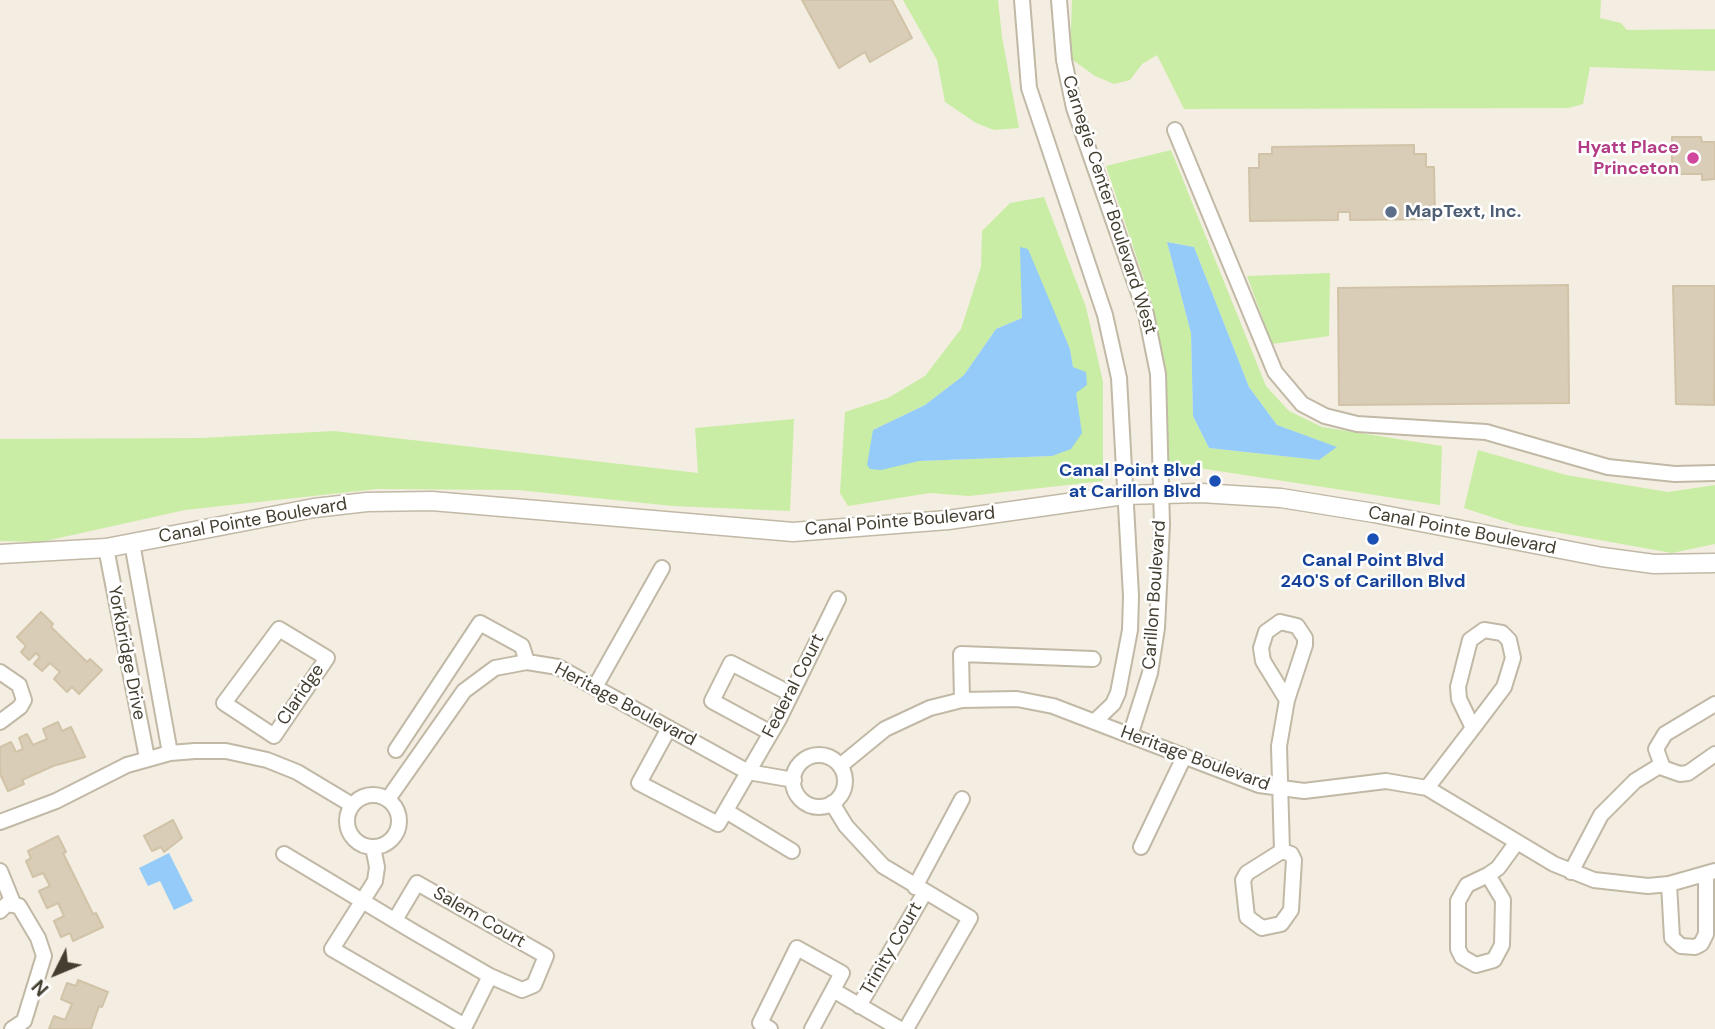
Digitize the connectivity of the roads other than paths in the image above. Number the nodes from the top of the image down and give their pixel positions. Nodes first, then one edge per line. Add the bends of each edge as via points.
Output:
1 (1022, 0) edge
2 (1059, 0) edge
3 (1175, 130) dead end
4 (1715, 473) edge
5 (1160, 494) junction
6 (1124, 495) junction
7 (132, 543) junction
8 (106, 548) junction
9 (0, 554) edge
10 (1715, 563) edge
11 (662, 568) dead end
12 (838, 599) dead end
13 (1093, 659) dead end
14 (527, 662) junction
15 (0, 672) edge
16 (595, 687) junction
17 (791, 694) junction
18 (962, 700) junction
19 (1287, 700) junction
20 (1715, 704) edge
21 (0, 722) edge
22 (1094, 722) junction
23 (669, 728) junction
24 (1474, 728) junction
25 (771, 733) junction
26 (274, 736) junction
27 (1130, 736) junction
28 (396, 750) dead end
29 (170, 752) junction
30 (1715, 754) edge
31 (1184, 757) junction
32 (146, 758) junction
33 (267, 760) junction
34 (1661, 765) junction
35 (839, 766) junction
36 (748, 772) junction
37 (794, 780) junction
38 (1427, 788) junction
39 (1283, 790) junction
40 (388, 799) junction
41 (962, 799) dead end
42 (832, 803) junction
43 (352, 805) junction
44 (726, 811) junction
45 (0, 822) edge
46 (1517, 842) junction
47 (373, 846) junction
48 (1141, 846) dead end
49 (792, 851) dead end
50 (1282, 851) junction
51 (284, 854) dead end
52 (0, 871) edge
53 (1571, 872) junction
54 (1710, 873) edge
55 (1488, 875) junction
56 (1669, 884) junction
57 (920, 889) junction
58 (360, 900) junction
59 (6, 907) edge
60 (394, 920) junction
61 (490, 976) junction
62 (833, 990) junction
63 (859, 1006) junction
64 (0, 1026) edge
65 (11, 1029) edge
66 (770, 1029) edge
67 (812, 1029) edge
68 (900, 1029) edge
69 (906, 1029) edge

1 - 6 street via 1029,88 1114,346
2 - 5 street, Carnegie Center Boulevard West via 1074,108 1153,344 1158,374
3 - 4 street via 1275,372 1302,404 1357,424 1486,432 1617,468
5 - 6 street, Canal Pointe Boulevard
5 - 10 street, Canal Pointe Boulevard via 1280,498 1602,557 1654,564
5 - 27 street, Carillon Boulevard via 1157,628 1150,673
6 - 7 street, Canal Pointe Boulevard via 921,523 793,532 432,500 367,502
6 - 22 street, Carillon Boulevard via 1130,629 1118,693
7 - 8 street, Canal Pointe Boulevard
7 - 29 street, Yorkbridge Drive
8 - 9 street, Canal Pointe Boulevard
8 - 32 street, Yorkbridge Drive
11 - 16 street
12 - 17 street, Federal Court
13 - 18 street via 961,654
14 - 16 street, Heritage Boulevard via 558,667
14 - 28 street via 522,646 480,623
14 - 40 street, Heritage Boulevard via 495,668 464,691
15 - 21 street via 19,685 24,700
16 - 23 street, Heritage Boulevard
17 - 25 street, Federal Court
17 - 25 street via 731,663 712,701
18 - 22 street, Heritage Boulevard via 1017,699 1053,706
18 - 35 street, Heritage Boulevard via 907,717
19 - 19 street via 1305,645 1302,631 1287,622 1271,627 1261,648 1263,661
19 - 39 street via 1279,746
20 - 34 street via 1660,739 1656,748
22 - 27 street, Heritage Boulevard
23 - 36 street, Heritage Boulevard
23 - 44 street via 639,783 718,824
24 - 24 street via 1504,687 1512,666 1509,640 1491,630 1470,640 1458,687
24 - 38 street
25 - 36 street, Federal Court
26 - 26 street, Claridge via 327,658 279,629 225,703
26 - 33 street
27 - 31 street, Heritage Boulevard
29 - 32 street
29 - 33 street via 226,751
30 - 34 street via 1688,773 1671,773
31 - 39 street, Heritage Boulevard via 1259,786
31 - 48 street
32 - 45 street
33 - 43 street
34 - 53 street via 1635,781 1601,816
35 - 37 street via 814,755 798,765
35 - 42 street via 844,787
36 - 37 street, Heritage Boulevard
36 - 44 street, Federal Court
37 - 42 street via 794,790 806,804
38 - 39 street, Heritage Boulevard via 1386,781
38 - 46 street, Heritage Boulevard
39 - 50 street
40 - 43 street via 370,795
40 - 47 street via 397,810 397,830 384,844
41 - 57 street, Trinity Court
42 - 57 street, Trinity Court via 883,866
43 - 47 street via 350,832 363,845
44 - 49 street
46 - 53 street, Heritage Boulevard
46 - 55 street
47 - 58 street via 375,881
50 - 50 street via 1243,880 1247,917 1262,928 1281,924 1291,910 1294,860
51 - 58 street, Salem Court
52 - 59 street
53 - 56 street, Heritage Boulevard via 1621,884
54 - 56 street, Heritage Boulevard
54 - 56 street via 1706,934 1695,947 1681,946 1672,938
55 - 55 street via 1467,885 1458,901 1458,949 1476,965 1494,960 1503,944 1503,900
57 - 63 street, Trinity Court
57 - 69 street, Trinity Court via 970,918
58 - 60 street, Salem Court
58 - 61 street via 332,949 465,1027
59 - 65 street via 19,906 44,956 24,1021
60 - 61 street, Salem Court
60 - 61 street, Salem Court via 417,883 546,956 529,989
62 - 63 street, Trinity Court
62 - 66 street, Trinity Court via 842,973 797,948 760,1023
62 - 67 street, Trinity Court
63 - 68 street, Trinity Court
64 - 65 street

